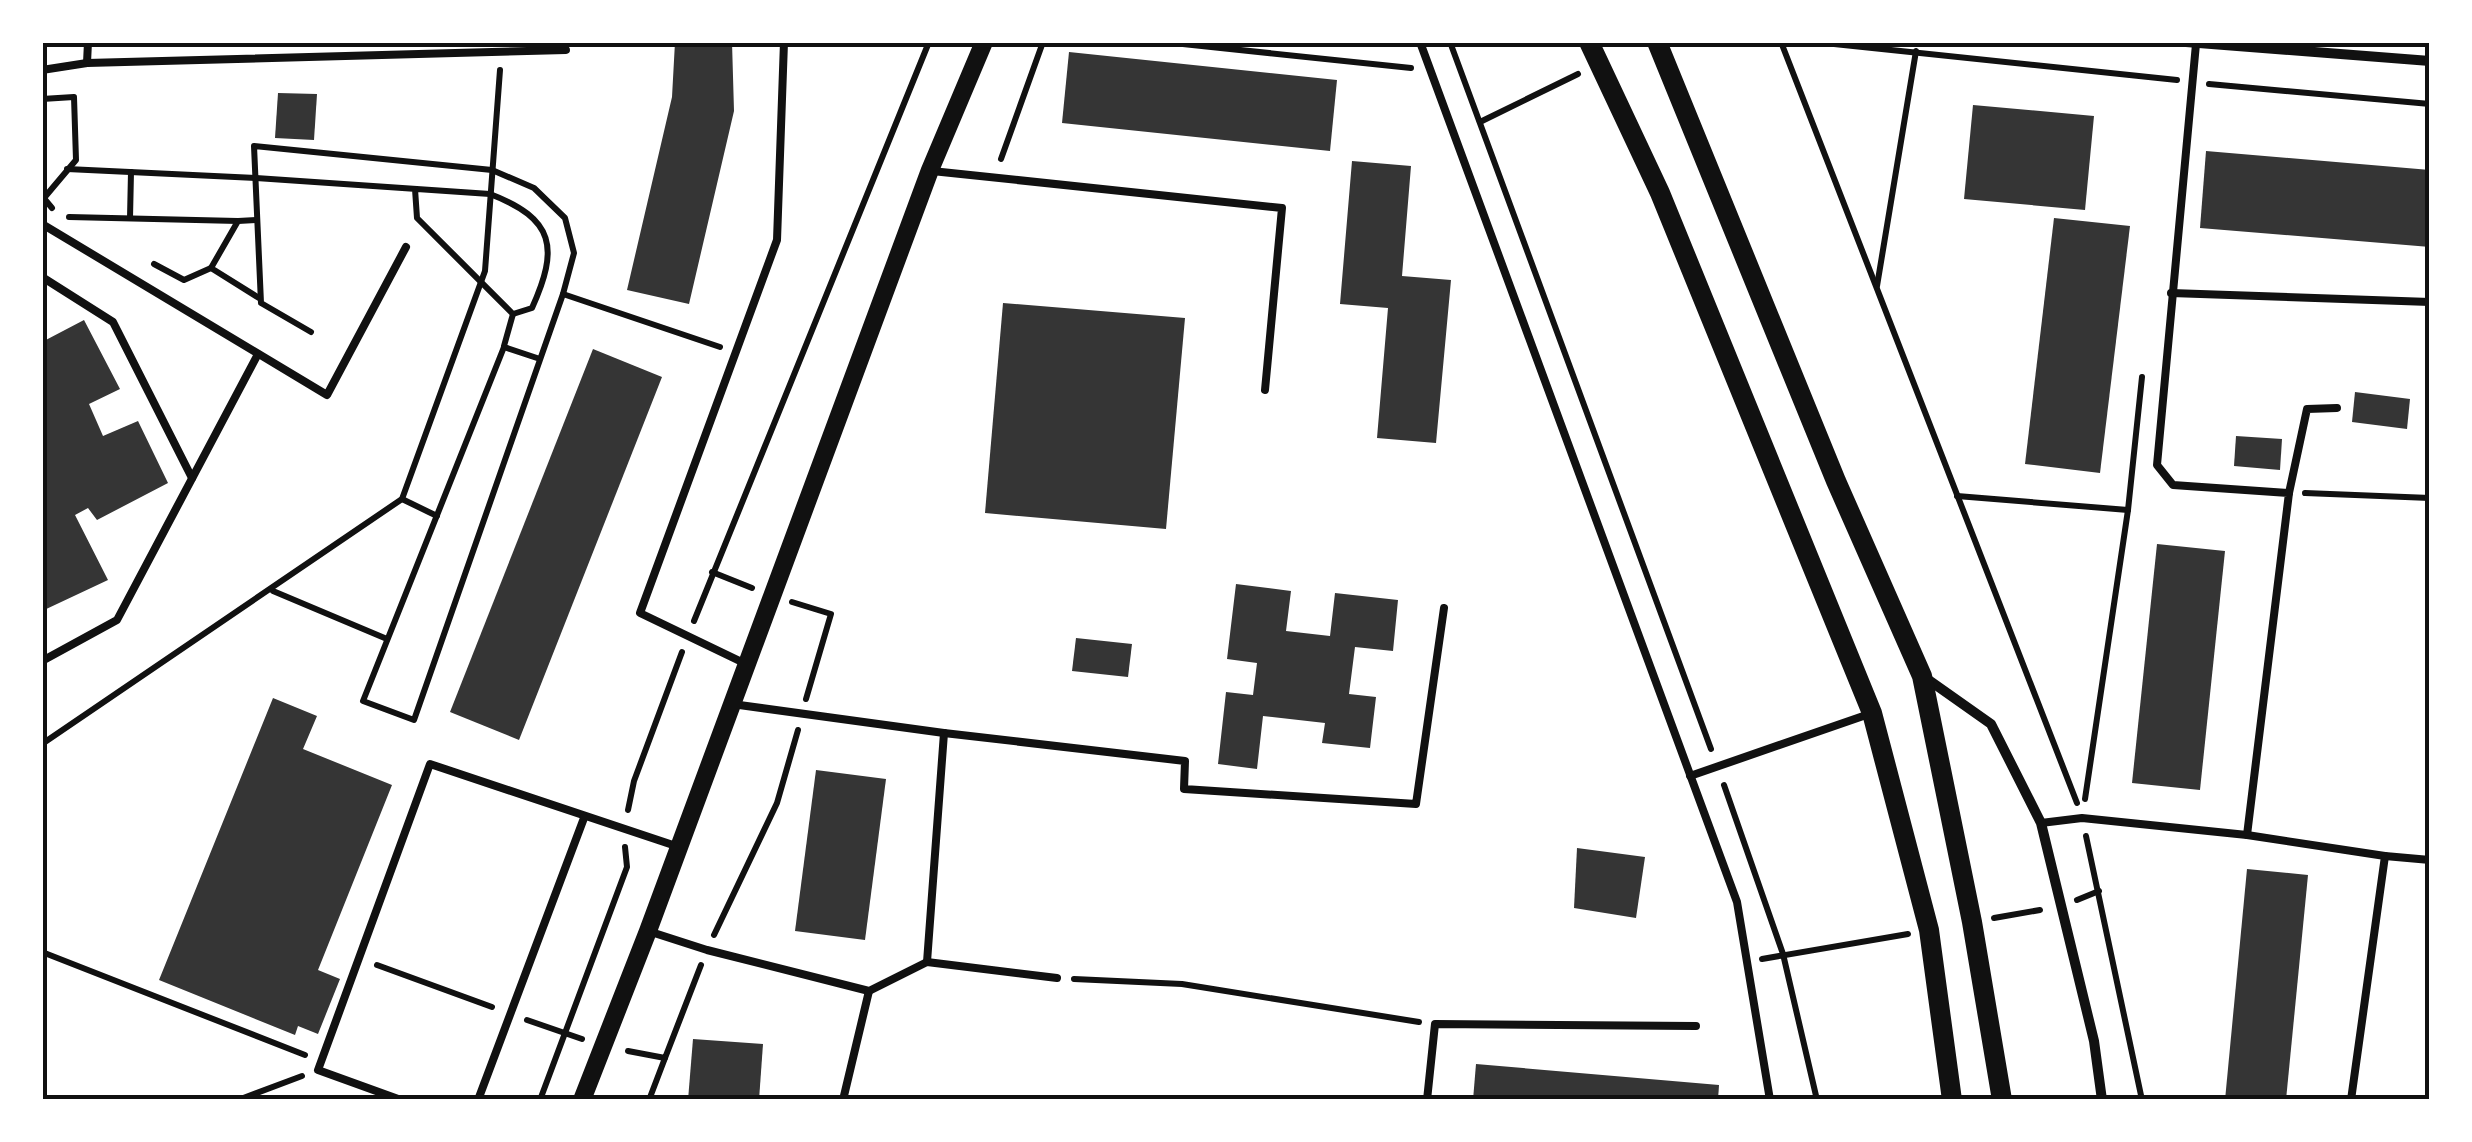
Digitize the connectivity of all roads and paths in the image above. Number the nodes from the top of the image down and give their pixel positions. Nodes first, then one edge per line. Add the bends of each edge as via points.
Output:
1 (88, 42) edge
2 (784, 42) edge
3 (929, 42) edge
4 (984, 42) edge
5 (1043, 42) edge
6 (1164, 42) edge
7 (1420, 42) edge
8 (1450, 42) edge
9 (1589, 42) edge
10 (1657, 42) edge
11 (1781, 42) edge
12 (1815, 42) edge
13 (2186, 42) edge
14 (2196, 44) edge
15 (477, 47) edge
16 (566, 50) dead end
17 (502, 51) junction
18 (1916, 51) junction
19 (2430, 62) edge
20 (86, 63) junction
21 (1599, 64) junction
22 (42, 70) edge
23 (1430, 70) junction
24 (1462, 74) junction
25 (2190, 82) junction
26 (42, 99) edge
27 (2430, 104) edge
28 (1480, 122) junction
29 (67, 170) junction
30 (492, 170) junction
31 (930, 170) junction
32 (130, 172) junction
33 (994, 177) junction
34 (256, 178) junction
35 (415, 189) junction
36 (490, 194) junction
37 (43, 197) edge
38 (65, 216) junction
39 (130, 218) junction
40 (257, 220) junction
41 (238, 222) junction
42 (42, 224) edge
43 (82, 226) dead end
44 (406, 247) dead end
45 (150, 262) dead end
46 (211, 268) junction
47 (42, 277) edge
48 (481, 281) junction
49 (1876, 288) junction
50 (563, 294) junction
51 (2171, 294) junction
52 (260, 298) junction
53 (2430, 302) edge
54 (514, 314) junction
55 (311, 332) dead end
56 (504, 346) junction
57 (736, 352) junction
58 (258, 354) junction
59 (540, 359) junction
60 (1265, 390) dead end
61 (2337, 408) dead end
62 (192, 478) junction
63 (2289, 493) junction
64 (1957, 496) junction
65 (2430, 498) edge
66 (402, 499) junction
67 (436, 516) junction
68 (712, 572) junction
69 (272, 590) junction
70 (772, 596) junction
71 (1444, 608) dead end
72 (688, 637) junction
73 (387, 639) junction
74 (42, 661) edge
75 (746, 664) junction
76 (1922, 676) junction
77 (732, 704) junction
78 (802, 714) junction
79 (1872, 714) junction
80 (944, 733) junction
81 (42, 744) edge
82 (1718, 767) junction
83 (1690, 776) junction
84 (584, 818) junction
85 (2082, 818) junction
86 (2041, 822) junction
87 (623, 831) junction
88 (2247, 836) junction
89 (679, 847) junction
90 (2385, 856) junction
91 (2430, 860) edge
92 (648, 931) junction
93 (707, 950) junction
94 (42, 952) edge
95 (357, 958) junction
96 (927, 962) junction
97 (1057, 978) joint
98 (869, 992) junction
99 (510, 1014) junction
100 (1435, 1024) junction
101 (1696, 1026) dead end
102 (565, 1033) junction
103 (602, 1046) junction
104 (665, 1058) junction
105 (319, 1066) junction
106 (238, 1100) edge
107 (401, 1100) edge
108 (478, 1100) edge
109 (540, 1100) edge
110 (582, 1100) edge
111 (649, 1100) edge
112 (843, 1100) edge
113 (1427, 1100) edge
114 (1770, 1100) edge
115 (1817, 1100) edge
116 (1952, 1100) edge
117 (2002, 1100) edge
118 (2102, 1100) edge
119 (2142, 1100) edge
120 (2350, 1100) edge

1 - 20 lane
2 - 57 lane via 777,240
3 - 68 path
4 - 31 street
5 - 33 path
6 - 23 path
7 - 23 lane
8 - 24 path
9 - 21 main road
10 - 76 main road
11 - 49 path
12 - 18 path
13 - 14 street
14 - 19 street
14 - 25 lane
15 - 17 lane
15 - 20 lane
16 - 17 lane
17 - 30 path
18 - 25 path
18 - 49 path
20 - 22 lane
21 - 28 path
21 - 79 main road via 1660,193
23 - 24 path
23 - 83 lane
24 - 28 path
25 - 27 path
25 - 51 lane
26 - 29 path via 74,97 76,160
28 - 82 path
29 - 32 path
29 - 37 path
30 - 34 path via 254,146
30 - 36 path
30 - 50 path via 534,188 565,218 574,253
31 - 33 lane
31 - 70 street
32 - 34 path
32 - 39 path
33 - 60 lane via 1282,208
34 - 35 path
34 - 40 path
35 - 36 path
35 - 48 path via 417,218
36 - 48 path
36 - 54 path via 537,220 550,241 547,275 532,308
37 - 38 path
38 - 39 path
38 - 43 path
39 - 41 path
40 - 41 path
40 - 52 path
41 - 46 path
42 - 58 lane
44 - 58 lane via 327,395
45 - 46 path via 184,280
46 - 52 path
47 - 62 lane via 113,322
48 - 54 path
48 - 66 path
49 - 64 path
50 - 57 path
50 - 59 path
51 - 53 lane
51 - 63 lane via 2157,465 2172,485
52 - 55 path
54 - 56 path
56 - 59 path
56 - 67 path
57 - 72 lane via 640,613
58 - 62 lane
59 - 73 path via 414,720 363,702
61 - 63 lane via 2307,409
62 - 74 lane via 116,620
63 - 65 path
63 - 88 lane
64 - 85 path
64 - 85 path via 2128,510
66 - 67 path
66 - 69 path
67 - 73 path
68 - 70 path
68 - 72 path
69 - 73 path
69 - 81 path
70 - 75 street
70 - 78 path via 830,614
71 - 80 lane via 1416,804 1184,789 1185,761
72 - 75 lane
72 - 87 path via 634,780
75 - 77 street
76 - 86 street via 1991,724
76 - 117 main road
77 - 78 lane
77 - 89 street
78 - 80 lane
78 - 93 path via 777,803
79 - 82 lane
79 - 116 main road via 1929,930
80 - 96 lane
82 - 83 lane
82 - 115 path via 1783,954
83 - 114 lane via 1737,902
84 - 87 lane
84 - 95 lane via 430,764
84 - 99 lane
85 - 86 lane
85 - 88 lane
85 - 119 path
86 - 118 street
87 - 89 lane
87 - 102 path via 627,867
88 - 90 lane
89 - 92 street
90 - 91 lane
90 - 120 lane
92 - 93 lane
92 - 103 street
93 - 98 lane
93 - 104 path
94 - 105 path
95 - 99 path
95 - 105 lane
96 - 97 lane
96 - 98 lane
97 - 100 path via 1182,984
98 - 112 lane
99 - 102 path
99 - 108 lane
100 - 101 lane
100 - 113 lane
102 - 103 path
102 - 109 path
103 - 104 path
103 - 110 street
104 - 111 path
105 - 106 path
105 - 107 lane

